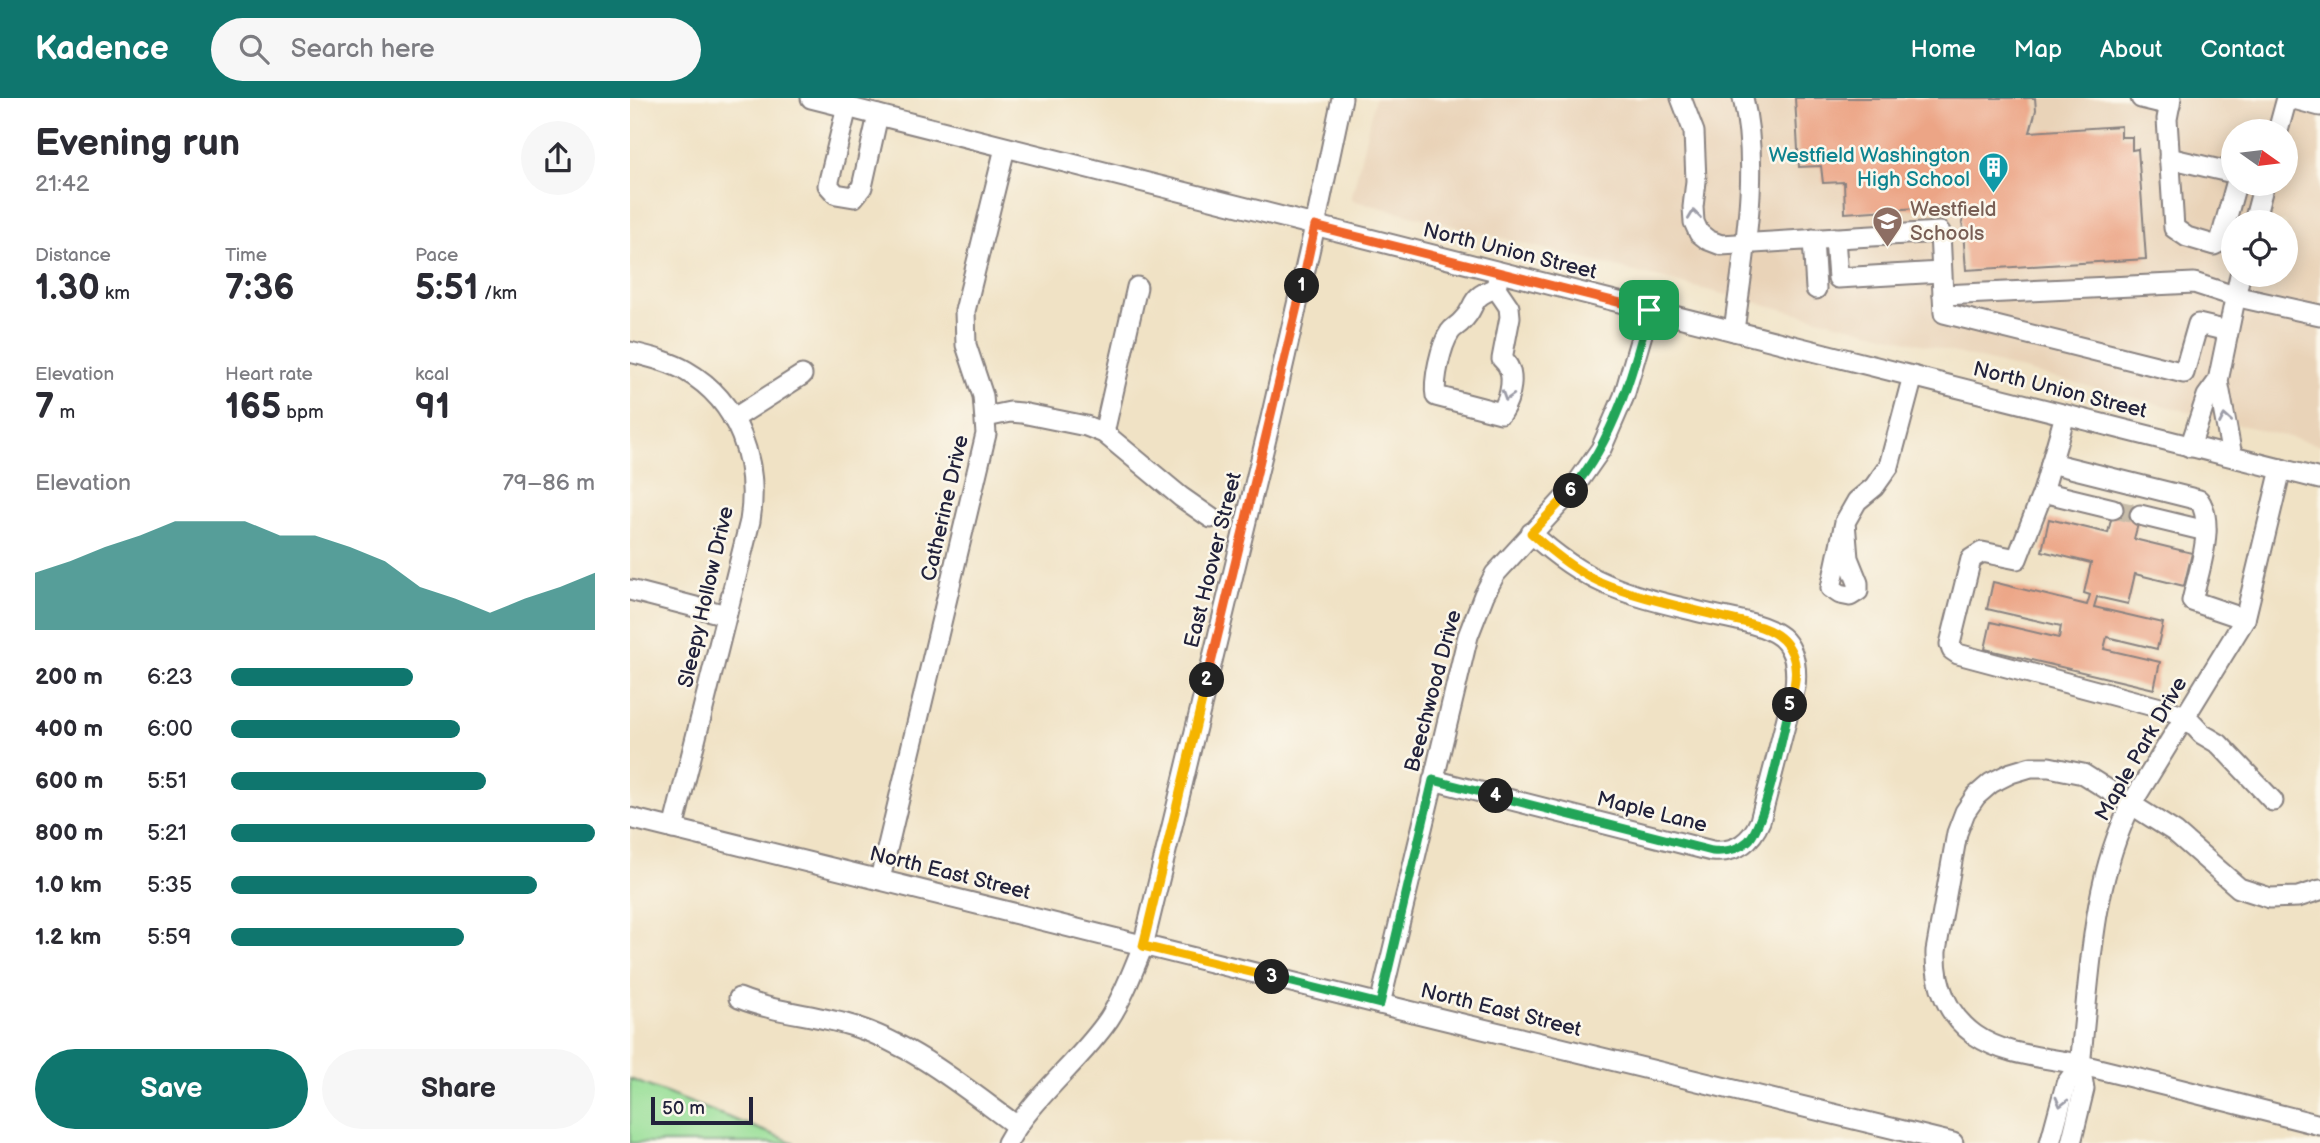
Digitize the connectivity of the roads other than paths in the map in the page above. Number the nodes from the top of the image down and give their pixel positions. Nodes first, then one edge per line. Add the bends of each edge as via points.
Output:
1 (811, 98) edge
2 (1342, 98) edge
3 (1681, 98) edge
4 (1743, 98) edge
5 (2141, 98) edge
6 (2288, 98) edge
7 (2170, 102) edge
8 (2320, 106) edge
9 (847, 107) junction
10 (878, 115) junction
11 (2282, 119) edge
12 (1005, 148) junction
13 (2169, 158) junction
14 (2221, 170) edge
15 (2233, 196) edge
16 (1315, 226) junction
17 (1835, 238) junction
18 (1813, 239) junction
19 (1744, 243) junction
20 (1941, 272) junction
21 (1497, 280) junction
22 (1137, 287) dead end
23 (2237, 287) edge
24 (1816, 289) dead end
25 (1943, 295) junction
26 (2234, 296) junction
27 (1649, 310) junction
28 (2320, 315) edge
29 (1734, 331) junction
30 (2228, 331) junction
31 (630, 352) edge
32 (802, 375) dead end
33 (1913, 376) junction
34 (2218, 382) junction
35 (2065, 415) junction
36 (986, 417) junction
37 (733, 419) junction
38 (1104, 433) junction
39 (2190, 447) junction
40 (2232, 456) junction
41 (2051, 463) junction
42 (2281, 469) junction
43 (2320, 479) edge
44 (2043, 492) junction
45 (2113, 509) tunnel mouth
46 (2140, 515) tunnel mouth
47 (1211, 518) dead end
48 (1845, 522) dead end
49 (2206, 531) junction
50 (1531, 533) junction
51 (630, 590) edge
52 (726, 615) junction
53 (2245, 619) junction
54 (2185, 716) junction
55 (1433, 780) junction
56 (2273, 801) dead end
57 (2132, 803) junction
58 (630, 818) edge
59 (673, 829) junction
60 (880, 879) junction
61 (2320, 890) edge
62 (1143, 946) junction
63 (739, 998) dead end
64 (1380, 1004) junction
65 (2080, 1065) junction
66 (2320, 1125) edge
67 (1012, 1134) edge
68 (1953, 1143) edge
69 (2050, 1143) edge
70 (2071, 1143) edge

1 - 9 street, North Union Street
2 - 16 street, East Hoover Street
19 -> 3 street via 1721,245 1708,240 1694,222 1696,150
4 - 19 street via 1751,151
5 - 7 street
6 - 8 street
6 - 11 street
7 - 13 street
9 - 10 street, North Union Street
9 - 10 street via 828,185 836,194 854,197 862,187
10 - 12 street, North Union Street
12 - 16 street, North Union Street
12 - 36 street, Catherine Drive via 965,311 966,345
13 - 14 street
13 - 15 street via 2174,228 2187,237 2214,245 2220,242
16 - 21 street, North Union Street
16 - 62 street, East Hoover Street
17 - 18 street
17 - 20 street via 1839,278
17 - 20 street via 1940,232
18 - 19 street
18 - 24 street
19 - 29 street
20 - 25 street
21 -> 21 street via 1509,306 1502,359 1512,381 1501,413 1436,396 1435,386 1450,331
21 - 27 street, North Union Street
22 - 38 street
23 - 26 street
25 - 26 street via 2194,284
25 - 30 street via 1944,313 2184,373 2198,324
26 - 28 street
26 - 30 street
27 - 29 street, North Union Street
27 - 50 street, Beechwood Drive via 1624,397 1601,449 1573,489
29 - 33 street, North Union Street
30 - 34 street
31 - 37 street, Sleepy Hollow Drive via 687,372 720,399
32 - 37 street
33 - 35 street, North Union Street
33 - 48 street via 1889,466 1857,501
34 - 39 street via 2207,396
40 -> 34 street
35 - 39 street, North Union Street
35 - 41 street
36 - 38 street via 1022,413
36 - 60 street, Catherine Drive via 982,455
37 - 52 street, Sleepy Hollow Drive via 746,444 753,493
38 - 47 street
39 - 40 street, North Union Street
40 - 42 street, North Union Street
41 - 44 street
41 - 49 street via 2199,500 2206,515
42 - 43 street, North Union Street
42 - 53 street, Maple Park Drive
44 - 45 street
44 - 54 street via 2017,559 1982,552 1971,559 1952,650
46 - 49 street
49 - 53 street via 2192,601
50 - 55 street, Beechwood Drive via 1495,574 1476,613
50 - 55 street, Maple Lane via 1554,554 1608,586 1760,627 1788,645 1796,664 1795,687 1760,821 1750,840 1722,852 1712,851
51 - 52 street
52 - 59 street, Sleepy Hollow Drive
53 - 54 street, Maple Park Drive
54 - 56 street
54 - 57 street, Maple Park Drive
55 - 64 street, Beechwood Drive
57 - 61 street via 2175,832 2239,888 2270,898
57 - 65 street, Maple Park Drive via 2118,830 2097,911
57 - 65 street via 2083,774 2031,767 1992,783 1976,796 1957,833 1937,951 1944,998 1961,1023 1988,1043
58 - 59 street, North East Street
59 - 60 street, North East Street
60 - 62 street, North East Street
62 - 64 street, North East Street
62 - 67 street, East Hoover Street via 1109,1019
63 - 67 street via 853,1026 889,1040 948,1077
64 - 68 street, North East Street
65 - 66 street
65 -> 69 street, Maple Park Drive via 2066,1083
65 - 70 street, Maple Park Drive via 2084,1089

